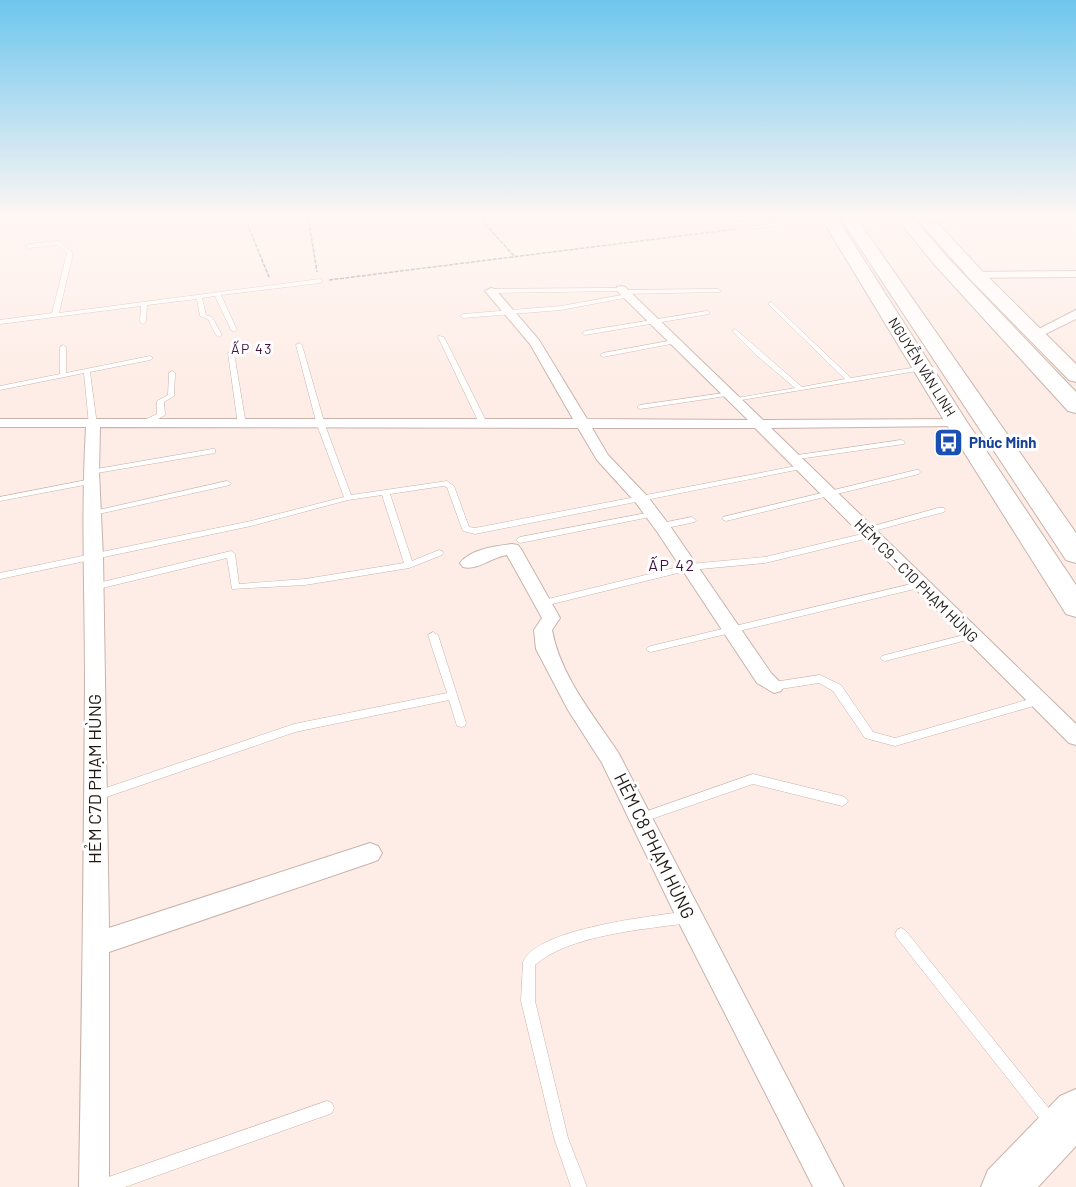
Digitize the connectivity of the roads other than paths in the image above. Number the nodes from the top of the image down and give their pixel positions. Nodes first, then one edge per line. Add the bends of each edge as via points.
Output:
1 (66, 271) edge
2 (866, 271) edge
3 (874, 271) edge
4 (951, 271) edge
5 (973, 271) edge
6 (1076, 274) edge
7 (976, 275) junction
8 (320, 281) road end
9 (491, 291) joint
10 (718, 291) dead end
11 (624, 292) junction
12 (217, 294) junction
13 (199, 296) junction
14 (144, 303) junction
15 (771, 304) dead end
16 (507, 311) junction
17 (707, 313) dead end
18 (1076, 314) edge
19 (55, 315) junction
20 (463, 316) dead end
21 (655, 321) junction
22 (0, 322) edge
23 (143, 322) dead end
24 (234, 330) dead end
25 (735, 331) dead end
26 (585, 333) dead end
27 (1035, 334) junction
28 (219, 335) dead end
29 (441, 337) dead end
30 (674, 342) junction
31 (299, 345) dead end
32 (63, 347) dead end
33 (231, 353) dead end
34 (603, 355) dead end
35 (150, 358) dead end
36 (923, 368) junction
37 (87, 372) junction
38 (172, 373) dead end
39 (63, 376) junction
40 (1076, 376) edge
41 (848, 380) junction
42 (0, 388) edge
43 (800, 388) junction
44 (734, 397) junction
45 (1076, 406) edge
46 (640, 407) dead end
47 (956, 422) junction
48 (0, 423) edge
49 (484, 424) junction
50 (583, 424) junction
51 (758, 424) junction
52 (93, 425) junction
53 (141, 425) junction
54 (242, 425) junction
55 (321, 425) junction
56 (901, 442) dead end
57 (212, 450) dead end
58 (796, 463) junction
59 (916, 472) dead end
60 (91, 476) junction
61 (227, 483) dead end
62 (385, 492) junction
63 (829, 494) junction
64 (348, 498) junction
65 (0, 499) edge
66 (941, 510) dead end
67 (94, 513) junction
68 (652, 513) junction
69 (726, 519) dead end
70 (692, 520) dead end
71 (868, 533) junction
72 (520, 540) dead end
73 (439, 553) dead end
74 (1076, 554) edge
75 (94, 556) junction
76 (469, 563) dead end
77 (409, 565) junction
78 (690, 567) junction
79 (0, 576) edge
80 (920, 585) junction
81 (94, 587) junction
82 (544, 603) junction
83 (1076, 607) edge
84 (730, 629) junction
85 (433, 636) dead end
86 (972, 636) junction
87 (651, 649) dead end
88 (885, 658) dead end
89 (774, 686) joint
90 (452, 696) junction
91 (1037, 701) junction
92 (461, 723) dead end
93 (1076, 737) edge
94 (95, 796) junction
95 (842, 801) dead end
96 (640, 818) junction
97 (370, 853) dead end
98 (688, 917) junction
99 (901, 934) dead end
100 (96, 944) junction
101 (327, 1108) dead end
102 (1067, 1122) edge
103 (94, 1187) edge
104 (103, 1187) edge
105 (579, 1187) edge
106 (829, 1187) edge
107 (1005, 1187) edge

1 - 19 lane
2 - 36 main road, NGUYỄN VĂN LINH
3 - 74 highway, NGUYỄN VĂN LINH
4 - 45 highway
5 - 7 main road
6 - 7 street
7 - 27 main road
8 - 12 lane
9 - 11 lane
9 - 16 street
10 - 11 lane
11 - 16 lane via 561,308
11 - 21 street, HẺM C9 - C10 PHẠM HÙNG
12 - 13 lane
12 - 24 lane
13 - 14 lane
13 - 28 lane via 203,316 210,318
14 - 19 lane
14 - 23 lane
15 - 41 lane
16 - 20 lane
16 - 50 street via 535,343
17 - 21 lane
18 - 27 street
19 - 22 lane
21 - 26 lane
21 - 30 street, HẺM C9 - C10 PHẠM HÙNG
25 - 43 lane
27 - 40 main road
29 - 49 lane
30 - 34 lane
30 - 44 street, HẺM C9 - C10 PHẠM HÙNG
31 - 55 lane
32 - 39 lane
33 - 54 lane
35 - 37 lane
36 - 41 lane
36 - 47 main road, NGUYỄN VĂN LINH
37 - 39 lane
37 - 52 lane, HẺM C7D PHẠM HÙNG
38 - 53 lane via 171,396 160,401 161,415
39 - 42 lane
41 - 43 lane
43 - 44 lane
44 - 46 lane
44 - 51 street, HẺM C9 - C10 PHẠM HÙNG
47 - 51 street
47 - 83 main road, NGUYỄN VĂN LINH
48 - 52 street
49 - 50 street
49 - 55 street
50 - 51 street
50 - 68 street via 602,457
51 - 58 street, HẺM C9 - C10 PHẠM HÙNG
52 - 53 street
52 - 60 street, HẺM C7D PHẠM HÙNG
53 - 54 street
54 - 55 street
55 - 64 lane
56 - 58 lane
57 - 60 lane
58 - 63 street, HẺM C9 - C10 PHẠM HÙNG
58 - 68 lane
59 - 63 lane
60 - 65 lane
60 - 67 street, HẺM C7D PHẠM HÙNG
61 - 67 lane
62 - 64 lane
62 - 68 lane via 447,484 466,529 475,531 569,511
62 - 77 lane
63 - 69 lane
63 - 71 street, HẺM C9 - C10 PHẠM HÙNG
64 - 75 lane
66 - 71 lane
67 - 75 street, HẺM C7D PHẠM HÙNG
68 - 70 lane
68 - 72 lane
68 - 78 street
71 - 78 lane via 765,560
71 - 80 street, HẺM C9 - C10 PHẠM HÙNG
73 - 77 lane
75 - 79 lane
75 - 81 street, HẺM C7D PHẠM HÙNG
76 - 82 street via 492,552 512,549
77 - 81 lane via 305,582 235,587 231,554
78 - 82 lane
78 - 84 street
80 - 84 lane
80 - 86 street, HẺM C9 - C10 PHẠM HÙNG
81 - 94 street, HẺM C7D PHẠM HÙNG
82 - 96 street, HẺM C8 PHẠM HÙNG via 551,618 543,630 546,649
84 - 87 lane
84 - 89 street via 764,678
85 - 90 lane
86 - 88 lane
86 - 91 street, HẺM C9 - C10 PHẠM HÙNG
89 - 91 lane via 820,680 837,688 869,735 895,742
90 - 92 lane
90 - 94 lane via 294,728
91 - 93 street, HẺM C9 - C10 PHẠM HÙNG
94 - 100 street, HẺM C7D PHẠM HÙNG
95 - 96 lane via 753,779
96 - 98 street, HẺM C8 PHẠM HÙNG
97 - 100 street
98 - 105 lane via 563,940 541,950 529,962 528,1001 561,1138
98 - 106 street, HẺM C8 PHẠM HÙNG
99 - 102 lane
100 - 103 street, HẺM C7D PHẠM HÙNG
101 - 104 lane
102 - 107 main road

